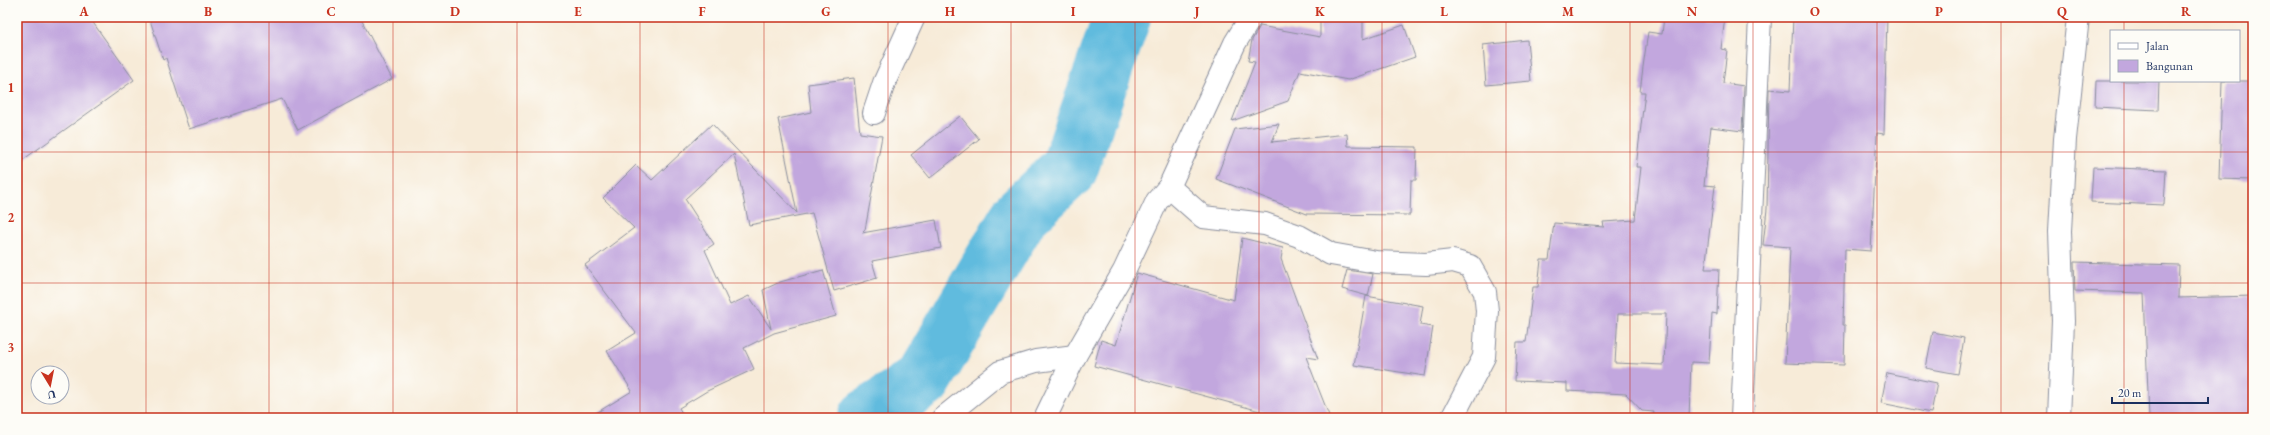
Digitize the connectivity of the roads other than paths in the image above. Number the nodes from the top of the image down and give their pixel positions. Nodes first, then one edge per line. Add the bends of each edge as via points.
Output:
1 (914, 17) edge
2 (1251, 17) edge
3 (1760, 17) edge
4 (2078, 17) edge
5 (874, 113) dead end
6 (1168, 187) junction
7 (1075, 356) junction
8 (943, 418) edge
9 (1045, 418) edge
10 (1452, 418) edge
11 (1742, 418) edge
12 (2059, 418) edge

1 - 5 street
2 - 6 street via 1236,43
3 - 11 street
4 - 12 street via 2065,138 2060,231 2062,321
6 - 7 street via 1157,201 1124,271
6 - 10 street via 1203,217 1265,224 1299,236 1331,254 1376,262 1426,264 1453,261 1470,266 1485,292 1487,311 1484,357
7 - 8 street via 1036,361 1000,372
7 - 9 street

